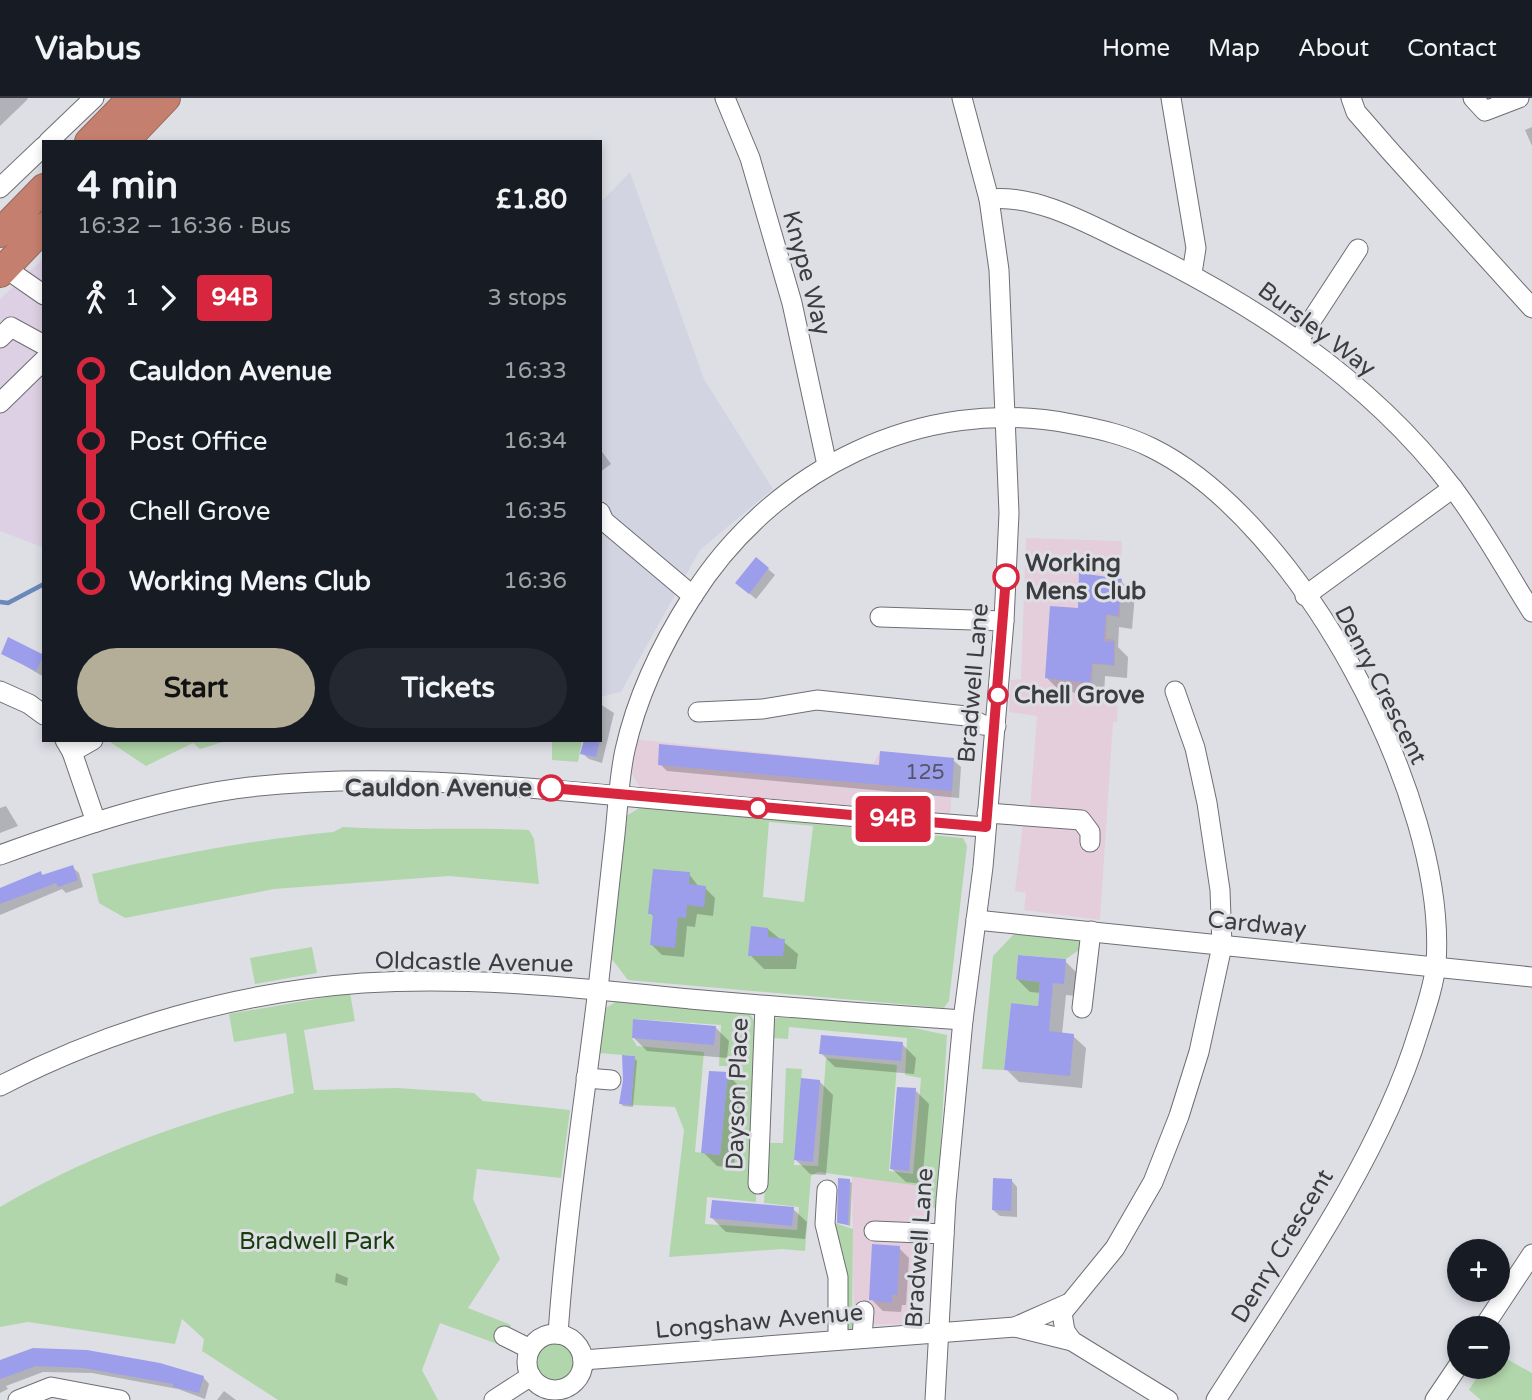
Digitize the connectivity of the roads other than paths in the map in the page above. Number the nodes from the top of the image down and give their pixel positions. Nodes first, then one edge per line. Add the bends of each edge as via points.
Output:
1 (94, 98) edge
2 (132, 98) edge
3 (166, 98) edge
4 (725, 98) edge
5 (962, 98) edge
6 (1171, 98) edge
7 (1350, 98) edge
8 (1473, 98) edge
9 (1519, 98) edge
10 (50, 140) edge
11 (91, 140) edge
12 (126, 140) edge
13 (42, 148) edge
14 (0, 188) edge
15 (42, 190) edge
16 (989, 199) junction
17 (42, 229) edge
18 (0, 233) edge
19 (1358, 249) dead end
20 (2, 268) edge
21 (1192, 273) junction
22 (42, 294) edge
23 (1532, 308) edge
24 (0, 338) edge
25 (1298, 341) junction
26 (42, 344) edge
27 (42, 362) edge
28 (0, 402) edge
29 (1005, 417) junction
30 (827, 465) junction
31 (1453, 488) junction
32 (602, 516) edge
33 (693, 596) junction
34 (1305, 596) junction
35 (1532, 612) edge
36 (880, 617) dead end
37 (1004, 621) junction
38 (0, 691) edge
39 (1175, 691) dead end
40 (698, 712) dead end
41 (42, 714) edge
42 (996, 726) junction
43 (69, 746) edge
44 (618, 796) junction
45 (986, 820) junction
46 (96, 822) junction
47 (1090, 842) dead end
48 (0, 855) edge
49 (976, 920) junction
50 (1091, 931) junction
51 (1222, 946) junction
52 (1436, 966) junction
53 (1532, 976) edge
54 (597, 990) junction
55 (765, 1006) junction
56 (1082, 1008) dead end
57 (963, 1020) junction
58 (586, 1078) junction
59 (611, 1080) dead end
60 (0, 1086) edge
61 (758, 1184) dead end
62 (827, 1190) dead end
63 (874, 1231) dead end
64 (944, 1234) junction
65 (1532, 1254) edge
66 (1067, 1304) junction
67 (864, 1311) dead end
68 (1491, 1316) edge
69 (1015, 1327) junction
70 (938, 1332) junction
71 (558, 1334) junction
72 (504, 1336) dead end
73 (862, 1337) junction
74 (838, 1338) junction
75 (1072, 1341) junction
76 (530, 1349) junction
77 (583, 1360) junction
78 (531, 1376) junction
79 (1449, 1379) edge
80 (557, 1395) edge
81 (18, 1400) edge
82 (119, 1400) edge
83 (494, 1400) edge
84 (935, 1400) edge
85 (1168, 1400) edge
86 (1216, 1400) edge
87 (1435, 1400) edge

1 - 10 street
2 - 11 highway
3 - 12 highway
4 - 30 street, Knype Way via 750,158 792,303
5 - 16 street, Bradwell Lane
6 - 21 street via 1196,248
7 - 23 street via 1356,112
8 - 9 street via 1485,111
13 - 14 street
15 - 18 highway
16 - 21 street, Bursley Way via 1039,206 1081,220
16 - 29 street, Bradwell Lane via 999,270
17 - 20 highway
19 - 25 street
20 - 22 street
21 - 25 street, Bursley Way via 1269,318
24 - 26 street via 10,327
25 - 31 street, Bursley Way via 1406,434
27 - 28 street
29 - 30 street via 913,429
29 - 34 street, Denry Crescent via 1048,419 1108,431 1185,467 1219,492 1251,525
29 - 37 street, Bradwell Lane via 1009,513
30 - 33 street via 801,481 748,528
31 - 34 street
31 - 35 street, Bursley Way
32 - 33 street
33 - 44 street via 642,694 626,745
34 - 52 street, Denry Crescent via 1346,662 1402,776 1430,874
36 - 37 street
37 - 42 street, Bradwell Lane
38 - 41 street
39 - 51 street via 1195,748 1207,803 1220,890
40 - 42 street via 763,709 817,700 966,716
42 - 45 street, Bradwell Lane
43 - 46 street
44 - 45 street via 793,815
44 - 46 street via 546,787 322,781 247,788
44 - 54 street
45 - 47 street via 1082,820
45 - 49 street, Bradwell Lane
46 - 48 street
49 - 50 street, Cardway
49 - 57 street, Bradwell Lane
50 - 51 street, Cardway
50 - 56 street
51 - 52 street, Cardway
51 - 66 street via 1199,1052 1153,1182 1115,1248
52 - 53 street, Cardway
52 - 86 street, Denry Crescent via 1414,1047 1394,1098 1345,1191
54 - 55 street, Oldcastle Avenue
54 - 58 street
54 - 60 street, Oldcastle Avenue via 427,981 288,992 152,1022 80,1047
55 - 57 street, Oldcastle Avenue
55 - 61 street, Dayson Place
57 - 64 street, Bradwell Lane
58 - 59 street
58 - 71 street
62 - 74 street via 825,1224 838,1277
63 - 64 street
64 - 70 street, Bradwell Lane
65 - 68 street
66 - 69 street
66 - 75 street via 1062,1321
67 - 73 street
69 - 70 street, Longshaw Avenue
69 - 75 street
70 - 73 street, Longshaw Avenue
70 - 84 street, Bradwell Lane
71 - 76 street via 543,1337
71 - 77 street via 573,1340
72 - 76 street
73 - 74 street, Longshaw Avenue
74 - 77 street, Longshaw Avenue
75 - 85 street
76 - 78 street
77 - 80 street via 578,1378
78 - 80 street
78 - 83 street
79 - 87 street
81 - 82 street via 51,1387

